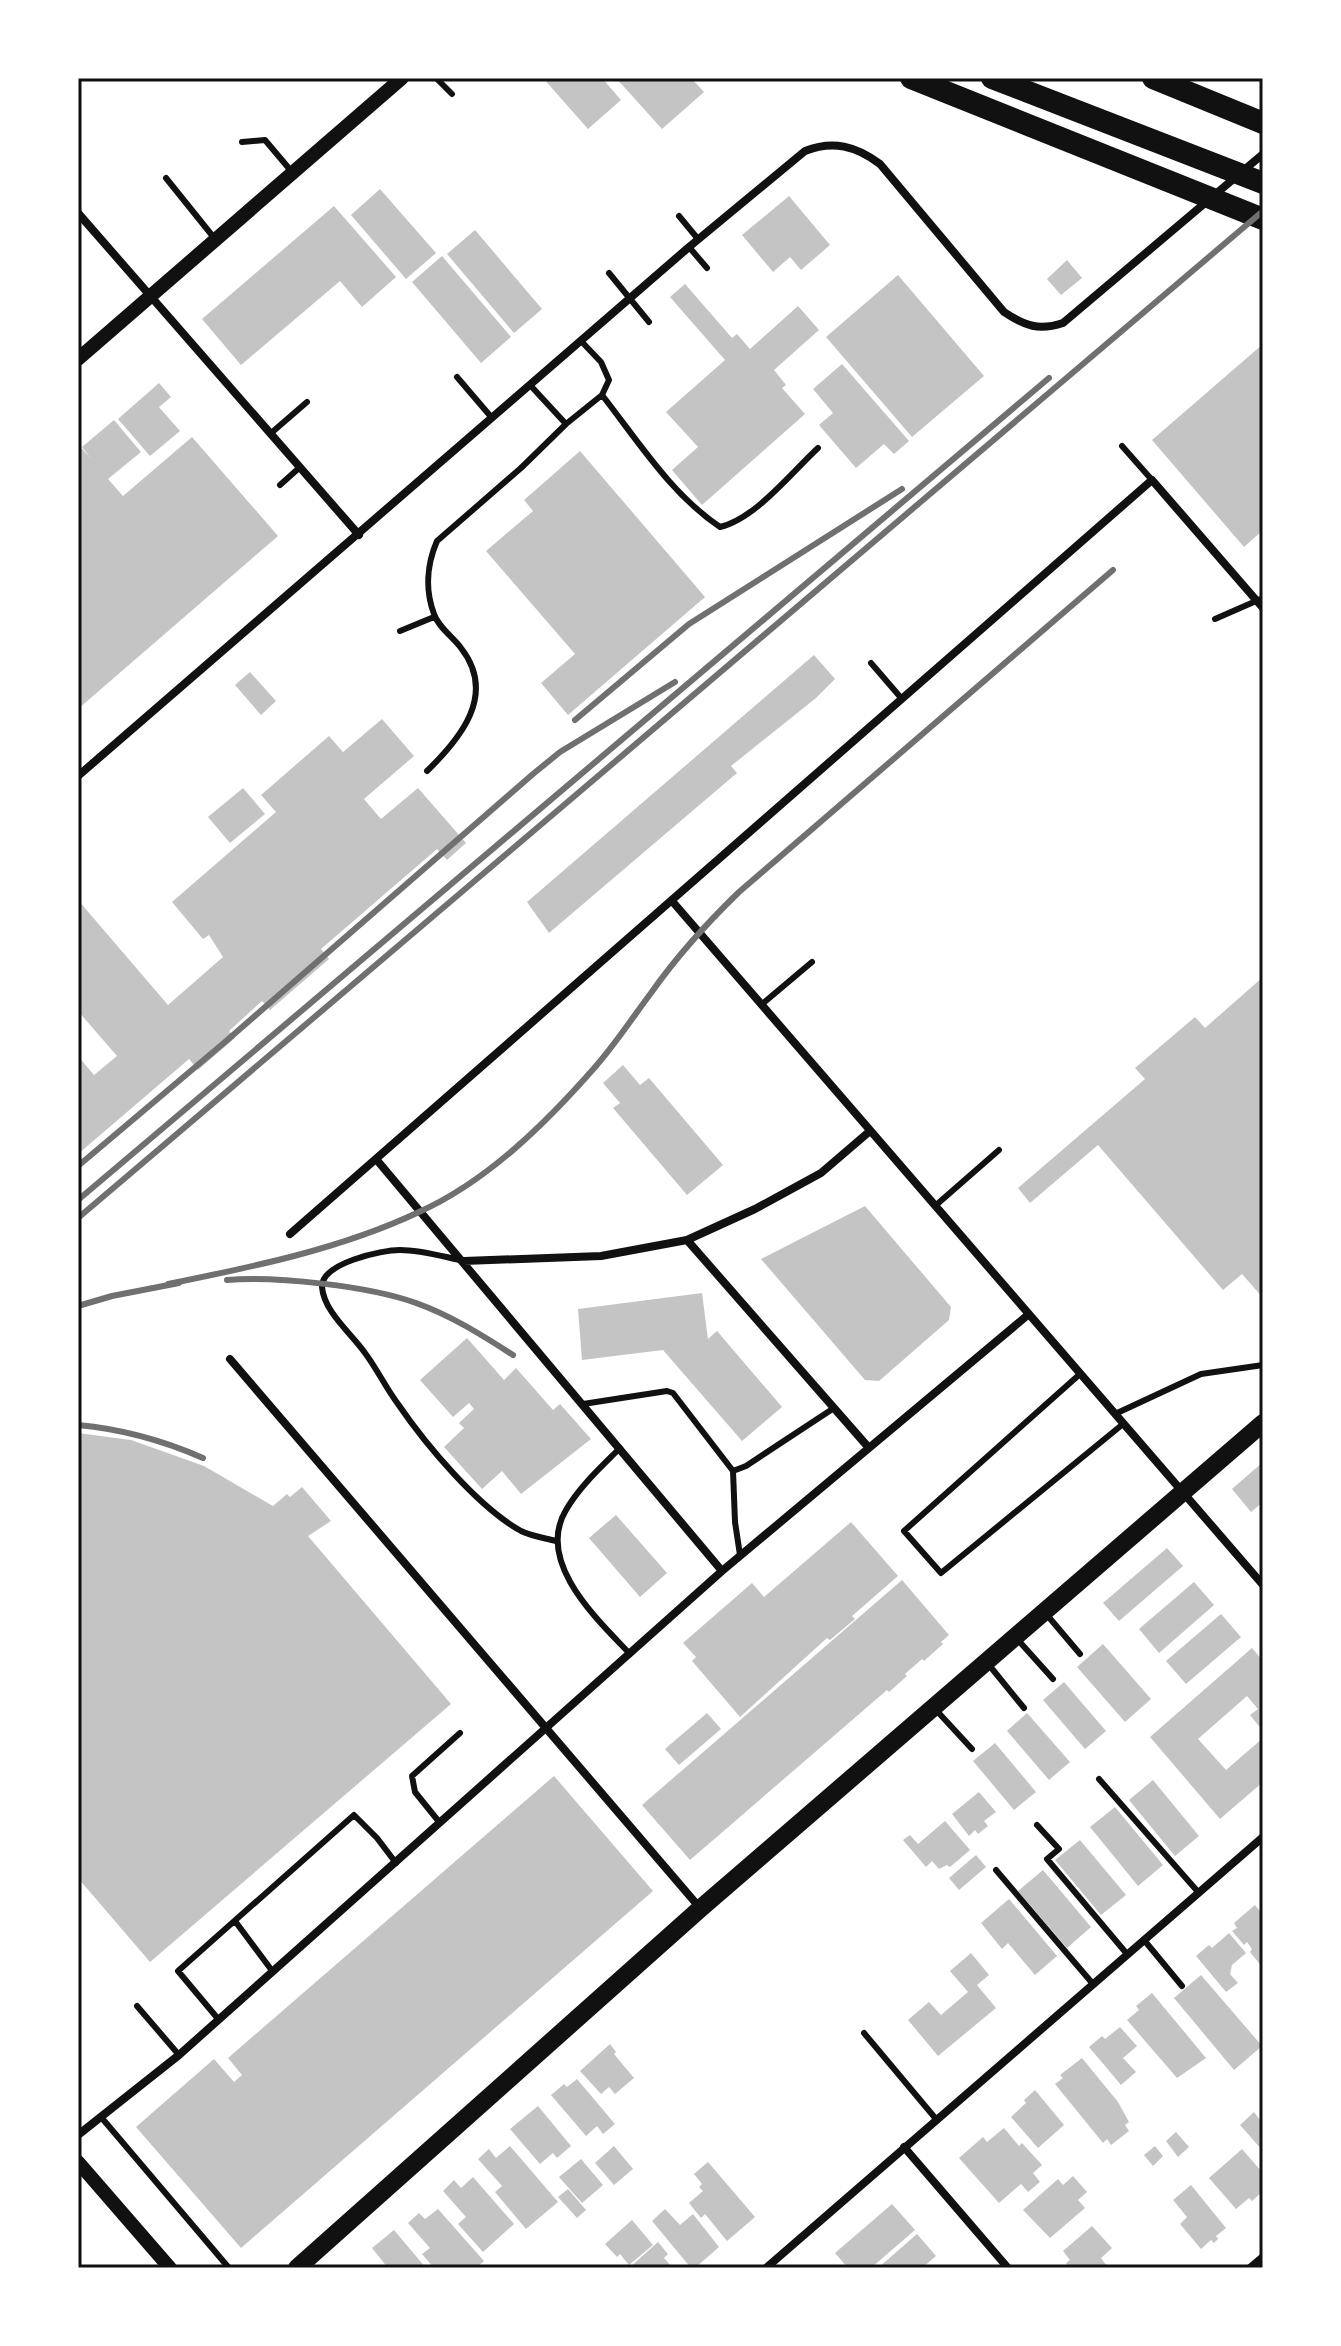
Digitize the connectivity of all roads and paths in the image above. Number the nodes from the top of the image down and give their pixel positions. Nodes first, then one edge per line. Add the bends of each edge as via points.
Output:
1 (402, 78) edge
2 (436, 78) edge
3 (911, 78) edge
4 (992, 78) edge
5 (1153, 78) edge
6 (452, 94) dead end
7 (1263, 123) edge
8 (242, 142) dead end
9 (1263, 154) edge
10 (292, 172) junction
11 (166, 178) dead end
12 (1263, 183) edge
13 (78, 213) edge
14 (679, 216) dead end
15 (1263, 219) edge
16 (215, 239) junction
17 (698, 239) junction
18 (689, 247) junction
19 (707, 268) dead end
20 (609, 273) dead end
21 (150, 296) junction
22 (629, 299) junction
23 (649, 322) dead end
24 (581, 341) junction
25 (78, 359) edge
26 (457, 377) dead end
27 (530, 385) junction
28 (602, 395) junction
29 (307, 402) dead end
30 (492, 418) junction
31 (566, 424) junction
32 (270, 434) junction
33 (1122, 446) dead end
34 (818, 448) dead end
35 (299, 468) junction
36 (1152, 480) junction
37 (280, 485) dead end
38 (359, 535) junction
39 (1261, 603) edge
40 (434, 617) junction
41 (1215, 619) dead end
42 (400, 631) dead end
43 (871, 663) dead end
44 (902, 699) junction
45 (427, 771) dead end
46 (78, 776) edge
47 (672, 901) junction
48 (812, 962) dead end
49 (761, 1005) junction
50 (870, 1131) junction
51 (999, 1150) dead end
52 (376, 1159) junction
53 (935, 1206) junction
54 (290, 1234) dead end
55 (687, 1240) junction
56 (464, 1261) junction
57 (1029, 1314) junction
58 (230, 1359) dead end
59 (1263, 1365) edge
60 (1080, 1374) junction
61 (583, 1404) junction
62 (834, 1408) junction
63 (1115, 1414) junction
64 (1263, 1423) edge
65 (1123, 1424) junction
66 (620, 1448) junction
67 (869, 1448) junction
68 (733, 1471) junction
69 (1183, 1493) junction
70 (556, 1541) junction
71 (740, 1556) junction
72 (722, 1571) junction
73 (1263, 1585) edge
74 (1045, 1612) junction
75 (1016, 1637) junction
76 (630, 1654) junction
77 (1080, 1654) dead end
78 (986, 1662) junction
79 (1053, 1679) dead end
80 (934, 1707) junction
81 (1024, 1708) dead end
82 (547, 1728) junction
83 (460, 1733) dead end
84 (972, 1749) dead end
85 (1099, 1779) dead end
86 (440, 1823) junction
87 (1037, 1825) dead end
88 (1263, 1837) edge
89 (396, 1863) junction
90 (996, 1870) dead end
91 (1199, 1893) junction
92 (701, 1908) junction
93 (235, 1921) junction
94 (1144, 1940) junction
95 (1127, 1954) junction
96 (273, 1972) junction
97 (1093, 1984) junction
98 (1182, 1986) dead end
99 (137, 2006) dead end
100 (219, 2020) junction
101 (864, 2033) dead end
102 (179, 2055) junction
103 (101, 2117) junction
104 (936, 2119) junction
105 (78, 2135) edge
106 (904, 2147) junction
107 (78, 2162) edge
108 (1263, 2257) edge
109 (170, 2268) edge
110 (229, 2268) edge
111 (297, 2268) edge
112 (766, 2268) edge
113 (1008, 2268) edge
114 (1250, 2268) edge

1 - 10 street
2 - 6 lane
3 - 15 highway
4 - 12 highway
5 - 7 highway
8 - 10 lane via 265,140
9 - 17 street via 1063,323 1036,329 1004,312 880,164 852,147 826,145 793,158
10 - 16 street
11 - 16 lane
13 - 21 street
14 - 17 lane
16 - 21 street
17 - 18 street
18 - 19 lane
18 - 22 street
20 - 22 lane
21 - 25 street
21 - 32 street
22 - 23 lane
22 - 24 street
24 - 27 street
24 - 28 lane via 609,380
26 - 30 lane
27 - 30 street
27 - 31 lane
28 - 31 lane
28 - 34 lane via 678,492 720,527 749,514
29 - 32 lane
30 - 38 street
31 - 40 lane via 437,541 428,583
32 - 35 street
33 - 36 lane
35 - 37 lane
35 - 38 street
36 - 39 street
36 - 44 street
38 - 46 street
39 - 41 lane
40 - 42 lane
40 - 45 lane via 477,676 472,715 451,748
43 - 44 lane
44 - 47 street
47 - 49 street
47 - 52 street
48 - 49 lane
49 - 50 street
50 - 53 street
50 - 55 street via 821,1173
51 - 53 lane
52 - 54 street
52 - 56 street
53 - 57 street
55 - 56 street via 601,1256
55 - 62 street
56 - 61 street
56 - 70 lane via 399,1250 368,1255 341,1265 322,1285 328,1305 399,1406 459,1479 523,1532
57 - 60 street
57 - 67 street
58 - 82 street
59 - 63 lane via 1201,1374
60 - 63 street
60 - 65 lane via 904,1531 941,1573
61 - 66 street
61 - 68 lane via 673,1393
62 - 67 street
62 - 68 lane
63 - 65 street
64 - 69 main road
65 - 69 street
66 - 70 lane via 567,1509
66 - 72 street
67 - 71 street
68 - 71 lane
69 - 73 street
69 - 74 main road
70 - 76 lane via 562,1564 588,1608
71 - 72 street
72 - 76 street
74 - 75 main road
74 - 77 lane
75 - 78 main road
75 - 79 lane
76 - 82 street
78 - 80 main road
78 - 81 lane
80 - 84 lane
80 - 92 main road
82 - 86 street
82 - 92 street
83 - 86 lane via 412,1776 415,1792
85 - 91 lane
86 - 89 street
87 - 95 lane via 1059,1849 1047,1859
88 - 91 street
89 - 93 lane via 354,1815
89 - 96 street
90 - 97 lane
91 - 94 street
92 - 111 main road
93 - 96 lane
93 - 100 lane via 178,1971
94 - 95 street
94 - 98 lane
95 - 97 street
96 - 100 street
97 - 104 street
99 - 102 lane
100 - 102 street
101 - 104 lane
102 - 103 street
103 - 105 street
103 - 110 lane
104 - 106 street
106 - 112 street
106 - 113 street
107 - 109 street
108 - 114 street

